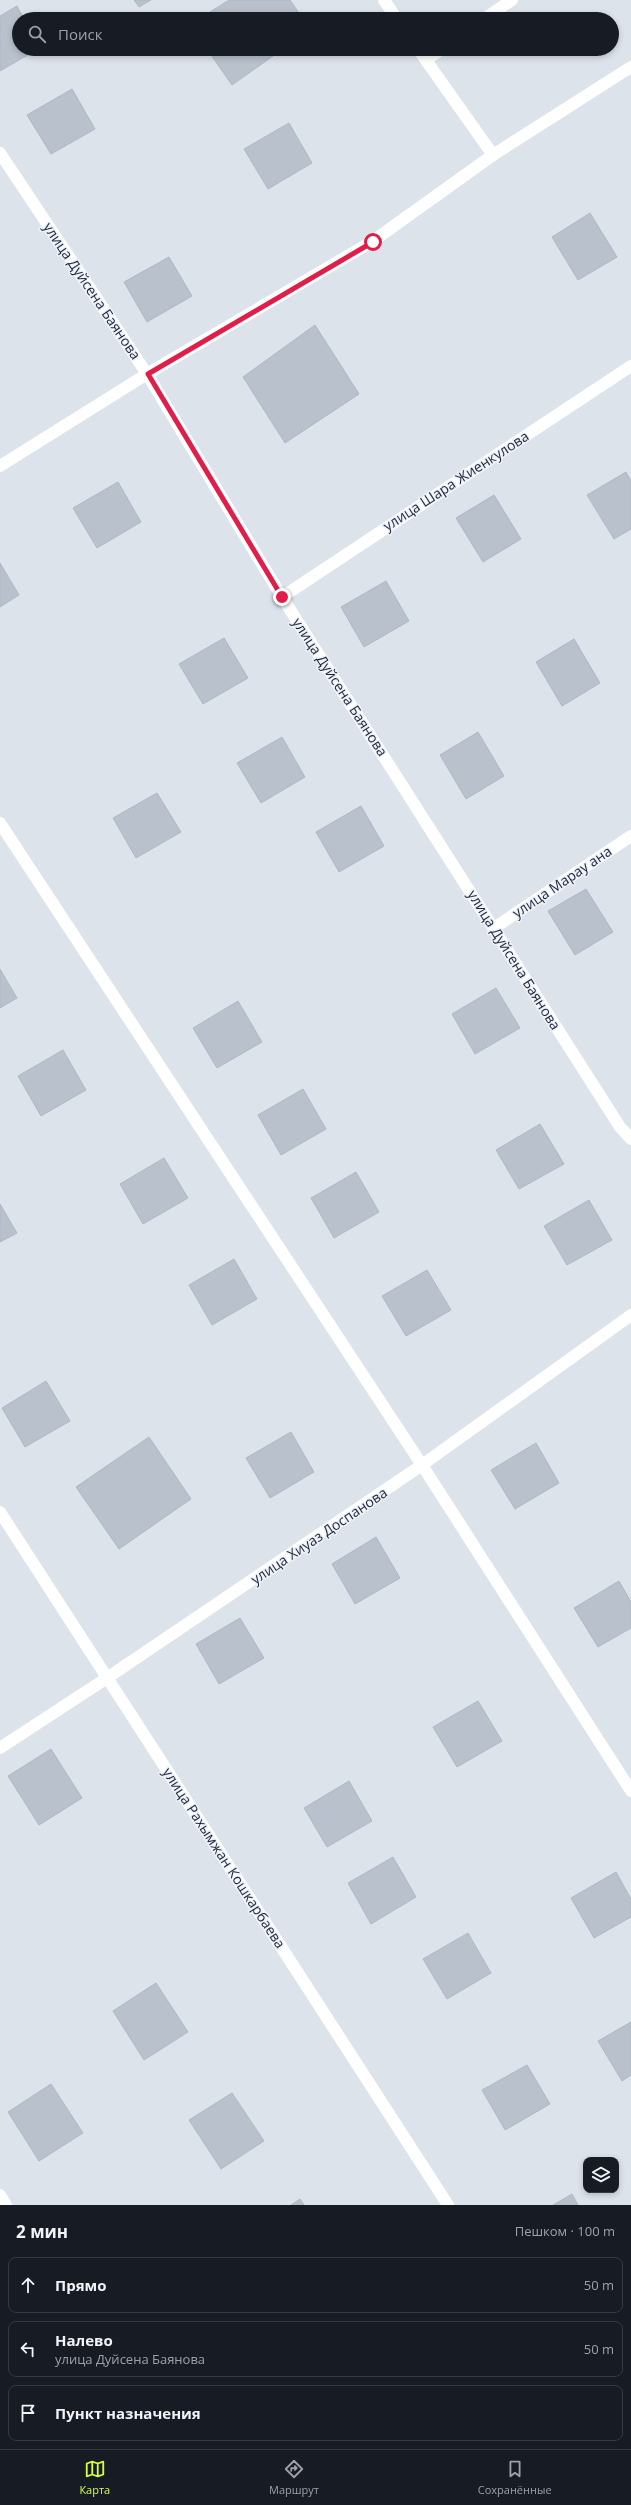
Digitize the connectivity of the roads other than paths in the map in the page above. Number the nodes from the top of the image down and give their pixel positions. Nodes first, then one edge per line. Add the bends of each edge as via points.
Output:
1 (384, 0) edge
2 (512, 0) edge
3 (392, 12) edge
4 (494, 12) edge
5 (423, 56) edge
6 (432, 56) edge
7 (426, 60) junction
8 (631, 67) edge
9 (0, 153) edge
10 (493, 156) junction
11 (631, 366) edge
12 (148, 374) junction
13 (0, 466) edge
14 (282, 597) junction
15 (0, 823) edge
16 (631, 836) edge
17 (494, 928) junction
18 (631, 1139) edge
19 (631, 1315) edge
20 (422, 1465) junction
21 (0, 1512) edge
22 (108, 1678) junction
23 (0, 1748) edge
24 (631, 1790) edge
25 (0, 2195) edge
26 (6, 2205) edge
27 (448, 2205) edge

1 - 3 street
2 - 4 street
5 - 7 street
6 - 7 street
7 - 10 street
8 - 10 street
9 - 12 street, улица Дуйсена Баянова
10 - 12 street via 373,242
11 - 14 street, улица Шара Жиенкулова
12 - 13 street
12 - 14 street, улица Дуйсена Баянова
14 - 17 street, улица Дуйсена Баянова
15 - 20 street
16 - 17 street, улица Марау ана
17 - 18 street, улица Дуйсена Баянова via 620,1127
19 - 20 street, улица Хиуаз Доспанова
20 - 22 street, улица Хиуаз Доспанова
20 - 24 street
21 - 22 street, улица Рахымжан Кошкарбаева
22 - 23 street, улица Хиуаз Доспанова
22 - 27 street, улица Рахымжан Кошкарбаева
25 - 26 street

